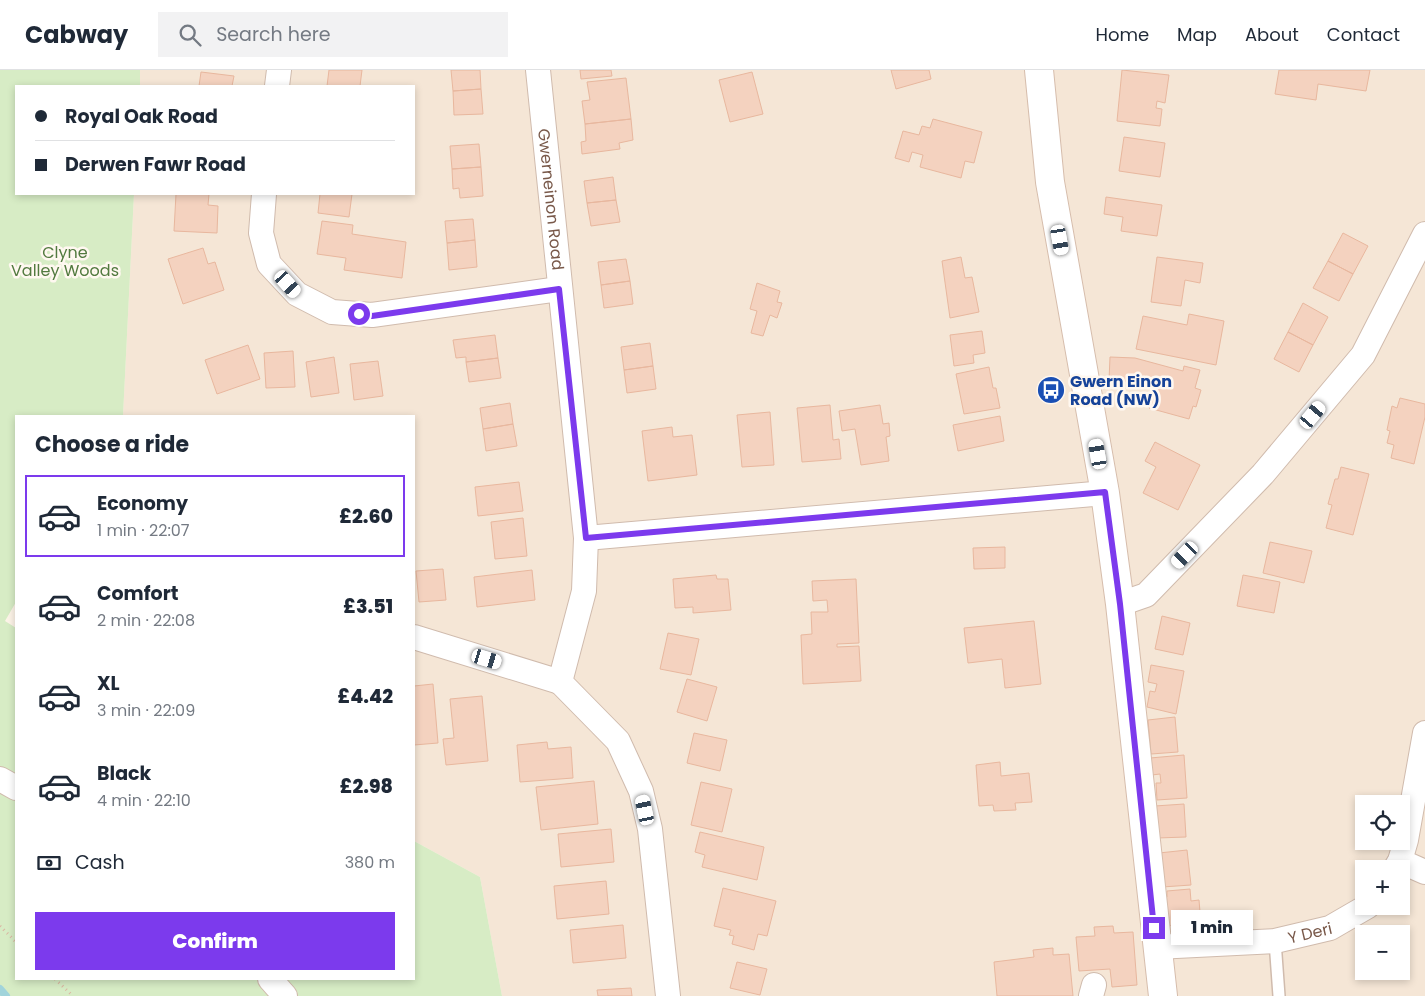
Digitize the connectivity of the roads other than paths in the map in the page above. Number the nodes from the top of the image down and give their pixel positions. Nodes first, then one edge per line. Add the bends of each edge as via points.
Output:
1 (279, 70) edge
2 (538, 70) edge
3 (1039, 70) edge
4 (277, 85) edge
5 (264, 195) edge
6 (1425, 234) edge
7 (559, 289) junction
8 (1105, 492) junction
9 (586, 538) junction
10 (1120, 604) junction
11 (415, 636) edge
12 (560, 682) junction
13 (1425, 733) edge
14 (0, 779) edge
15 (15, 787) edge
16 (1400, 860) edge
17 (1410, 868) edge
18 (1425, 872) edge
19 (1355, 914) edge
20 (1275, 941) junction
21 (1156, 947) junction
22 (271, 980) edge
23 (285, 996) edge
24 (668, 996) edge
25 (1163, 996) edge
26 (1279, 996) edge

1 - 4 street
2 - 7 street, Gwerneinon Road
3 - 8 main road via 1050,182
5 - 7 street via 261,233 269,264 297,294 332,312 372,316
6 - 10 street via 1364,355 1263,474 1146,596
7 - 9 street, Gwerneinon Road
8 - 9 street
8 - 10 main road
9 - 12 street, Gwerneinon Road via 584,590
10 - 21 main road
11 - 12 street
12 - 24 street via 618,741 641,791 650,828
13 - 16 street
14 - 15 street
17 - 18 street
19 - 20 street, Y Deri via 1330,928
20 - 21 street, Y Deri
20 - 26 lane, Y Deri
21 - 25 main road
22 - 23 street

